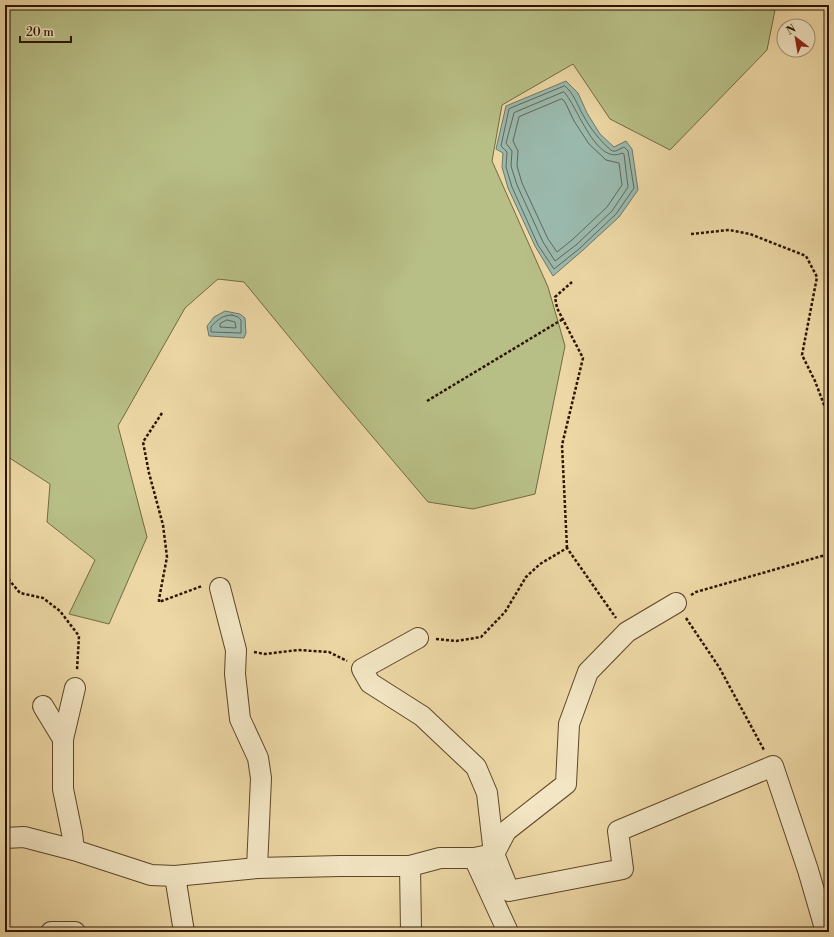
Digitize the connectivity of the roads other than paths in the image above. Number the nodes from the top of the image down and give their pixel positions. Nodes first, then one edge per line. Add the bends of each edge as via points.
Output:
1 (220, 588) road end
2 (676, 603) road end
3 (418, 638) road end
4 (75, 688) road end
5 (43, 706) dead end
6 (63, 739) junction
7 (5, 838) edge
8 (74, 850) junction
9 (494, 854) junction
10 (474, 858) junction
11 (410, 866) junction
12 (256, 868) junction
13 (175, 876) junction
14 (51, 932) edge
15 (75, 932) edge
16 (184, 932) edge
17 (411, 932) edge
18 (508, 932) edge
19 (826, 932) edge

1 - 12 street via 236,650 235,674 240,719 258,758 261,778
2 - 9 street via 627,632 588,672 569,724 566,784 506,831
3 - 9 street via 362,669 370,683 422,716 476,767 487,794
4 - 6 street
5 - 6 street
6 - 8 street via 63,790
7 - 8 street via 24,837
8 - 13 street via 151,875
9 - 10 street
9 - 19 street via 509,891 623,869 618,831 773,766
10 - 11 street via 440,858
10 - 18 street
11 - 12 street
11 - 17 street
12 - 13 street
13 - 16 street
14 - 15 street

